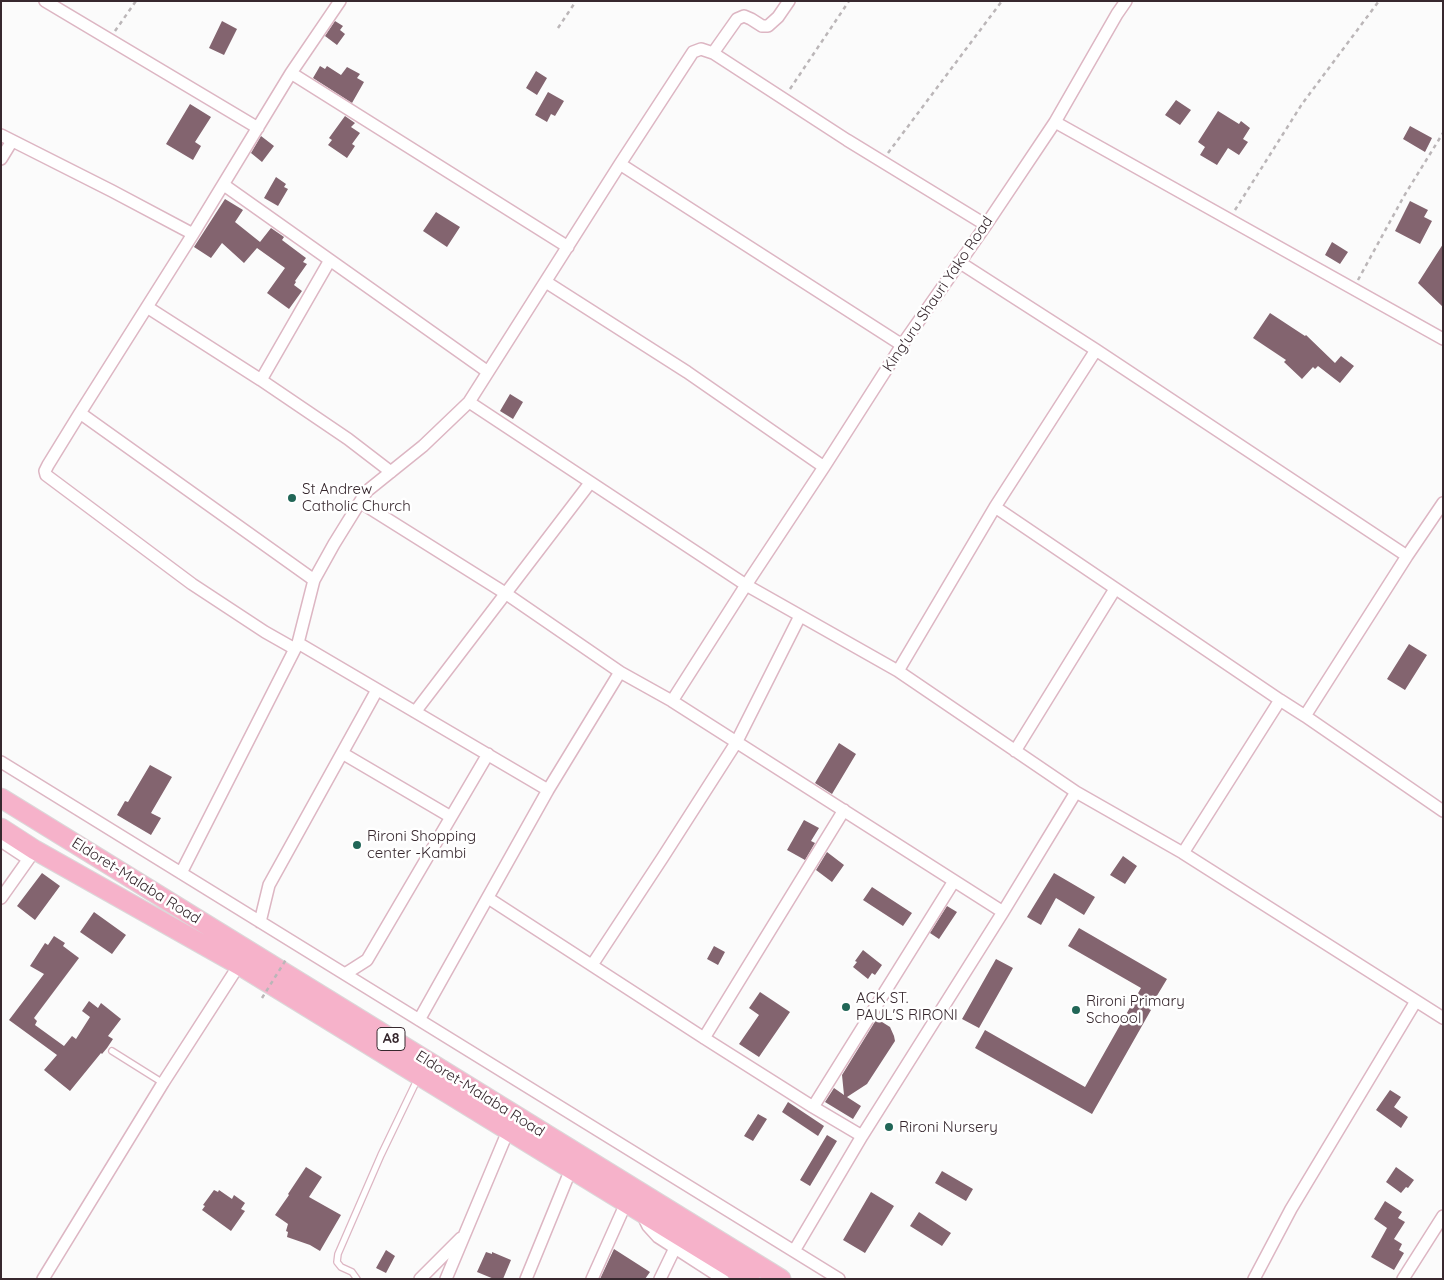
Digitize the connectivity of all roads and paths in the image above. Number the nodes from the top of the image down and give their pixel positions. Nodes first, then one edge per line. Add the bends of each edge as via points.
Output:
1 (136, 1) edge
2 (340, 1) edge
3 (576, 1) edge
4 (790, 1) edge
5 (849, 1) edge
6 (1002, 1) edge
7 (1126, 1) edge
8 (1379, 1) edge
9 (53, 3) edge
10 (558, 28) dead end
11 (109, 39) junction
12 (713, 53) junction
13 (290, 73) junction
14 (783, 99) junction
15 (1055, 122) junction
16 (258, 128) junction
17 (1443, 133) edge
18 (6, 138) edge
19 (1, 159) edge
20 (882, 162) junction
21 (620, 164) junction
22 (224, 185) junction
23 (1229, 219) junction
24 (986, 225) junction
25 (193, 234) junction
26 (568, 247) junction
27 (330, 260) junction
28 (959, 262) junction
29 (546, 282) junction
30 (1356, 283) dead end
31 (147, 307) junction
32 (1443, 339) edge
33 (902, 345) junction
34 (1096, 350) junction
35 (488, 372) junction
36 (261, 380) junction
37 (470, 402) junction
38 (80, 413) junction
39 (824, 467) junction
40 (391, 472) junction
41 (590, 483) junction
42 (360, 502) junction
43 (1443, 503) edge
44 (996, 508) junction
45 (1407, 556) junction
46 (314, 580) junction
47 (746, 585) junction
48 (1116, 589) junction
49 (505, 593) junction
50 (800, 616) junction
51 (297, 646) junction
52 (898, 671) junction
53 (620, 672) junction
54 (377, 690) junction
55 (1280, 700) junction
56 (672, 701) junction
57 (415, 712) junction
58 (1305, 716) junction
59 (736, 743) junction
60 (1015, 751) junction
61 (342, 753) junction
62 (488, 754) junction
63 (1, 762) edge
64 (548, 790) junction
65 (1076, 792) junction
66 (1, 798) edge
67 (844, 810) junction
68 (1443, 811) edge
69 (451, 817) junction
70 (1, 828) edge
71 (1, 841) edge
72 (1183, 853) junction
73 (32, 854) junction
74 (181, 873) junction
75 (954, 881) junction
76 (1, 898) edge
77 (488, 898) junction
78 (1003, 912) junction
79 (260, 922) junction
80 (287, 958) dead end
81 (592, 965) junction
82 (239, 966) junction
83 (345, 974) junction
84 (262, 998) dead end
85 (1416, 1000) junction
86 (1443, 1018) edge
87 (419, 1020) junction
88 (704, 1038) junction
89 (112, 1051) dead end
90 (419, 1076) junction
91 (164, 1083) junction
92 (813, 1107) junction
93 (508, 1131) junction
94 (862, 1136) junction
95 (571, 1169) junction
96 (633, 1207) junction
97 (1443, 1216) edge
98 (467, 1231) junction
99 (674, 1248) junction
100 (794, 1251) junction
101 (43, 1279) edge
102 (357, 1279) edge
103 (420, 1279) edge
104 (446, 1279) edge
105 (526, 1279) edge
106 (592, 1279) edge
107 (660, 1279) edge
108 (723, 1279) edge
109 (750, 1279) edge
110 (781, 1279) edge
111 (839, 1279) edge
112 (1254, 1279) edge
113 (1403, 1279) edge

1 - 11 path
2 - 13 street
3 - 10 path
4 - 12 street via 768,26 744,16 737,19
5 - 14 path
6 - 20 path
7 - 15 street, King'uru Shauri Yako Road
8 - 23 path via 1302,104
9 - 11 street
11 - 16 street
12 - 14 street
12 - 21 street via 701,49 693,52
13 - 16 street
13 - 26 street
14 - 20 street
15 - 23 street
15 - 24 street, King'uru Shauri Yako Road
16 - 22 street
17 - 30 path
18 - 19 street
18 - 25 street
20 - 24 street
21 - 26 street
21 - 33 street
22 - 25 street
22 - 27 street
23 - 32 street
24 - 28 street, King'uru Shauri Yako Road
25 - 31 street
26 - 29 street
27 - 35 street
27 - 36 street
28 - 33 street, King'uru Shauri Yako Road
28 - 34 street
29 - 35 street
29 - 39 street via 687,372
31 - 36 street
31 - 38 street
33 - 39 street, King'uru Shauri Yako Road
34 - 44 street
34 - 45 street
35 - 37 street
36 - 40 street
37 - 40 street
37 - 41 street
38 - 46 street
38 - 51 street via 48,465 46,475 192,584 265,632
39 - 47 street, King'uru Shauri Yako Road
40 - 42 street
41 - 47 street
41 - 49 street
42 - 46 street
42 - 49 street
43 - 45 street
44 - 48 street
44 - 52 street
45 - 58 street
46 - 51 street
47 - 50 street
47 - 56 street, King'uru Shauri Yako Road
48 - 55 street
48 - 60 street
49 - 53 street
49 - 57 street
50 - 52 street
50 - 59 street
51 - 54 street
51 - 74 street
52 - 60 street
53 - 56 street
53 - 64 street
54 - 57 street
54 - 61 street
55 - 58 street
55 - 72 street
56 - 59 street
57 - 62 street
58 - 68 street
59 - 67 street
59 - 81 street
60 - 65 street
61 - 69 street
61 - 79 street via 269,885
62 - 64 street
62 - 69 street
63 - 74 street
64 - 77 street
65 - 72 street
65 - 78 street
66 - 110 highway, Eldoret-Malaba Road / A8
67 - 75 street
67 - 88 street
69 - 83 street via 367,960
70 - 73 highway, Eldoret-Malaba Road / A8
71 - 73 street
72 - 85 street
73 - 76 street
73 - 82 highway, Eldoret-Malaba Road / A8
74 - 79 street
75 - 78 street
75 - 92 street
77 - 81 street
77 - 87 street
78 - 94 street
79 - 83 street
80 - 84 path, bridge
81 - 88 street
82 - 90 highway, Eldoret-Malaba Road / A8
82 - 91 street
83 - 87 street
85 - 86 street
85 - 112 street via 1291,1208
87 - 100 street
88 - 92 street
89 - 91 lane
90 - 93 highway, Eldoret-Malaba Road / A8
90 - 102 lane via 338,1254 337,1262
91 - 101 street
92 - 94 street
93 - 95 highway, Eldoret-Malaba Road / A8
93 - 98 street
94 - 100 street
95 - 96 highway, Eldoret-Malaba Road / A8
95 - 105 street
96 - 99 street, Eldoret-Malaba Road via 658,1237
96 - 106 street
96 - 109 highway, Eldoret-Malaba Road / A8
97 - 113 street
98 - 103 street
98 - 104 street
99 - 107 street
99 - 108 street, Eldoret-Malaba Road
100 - 111 street

